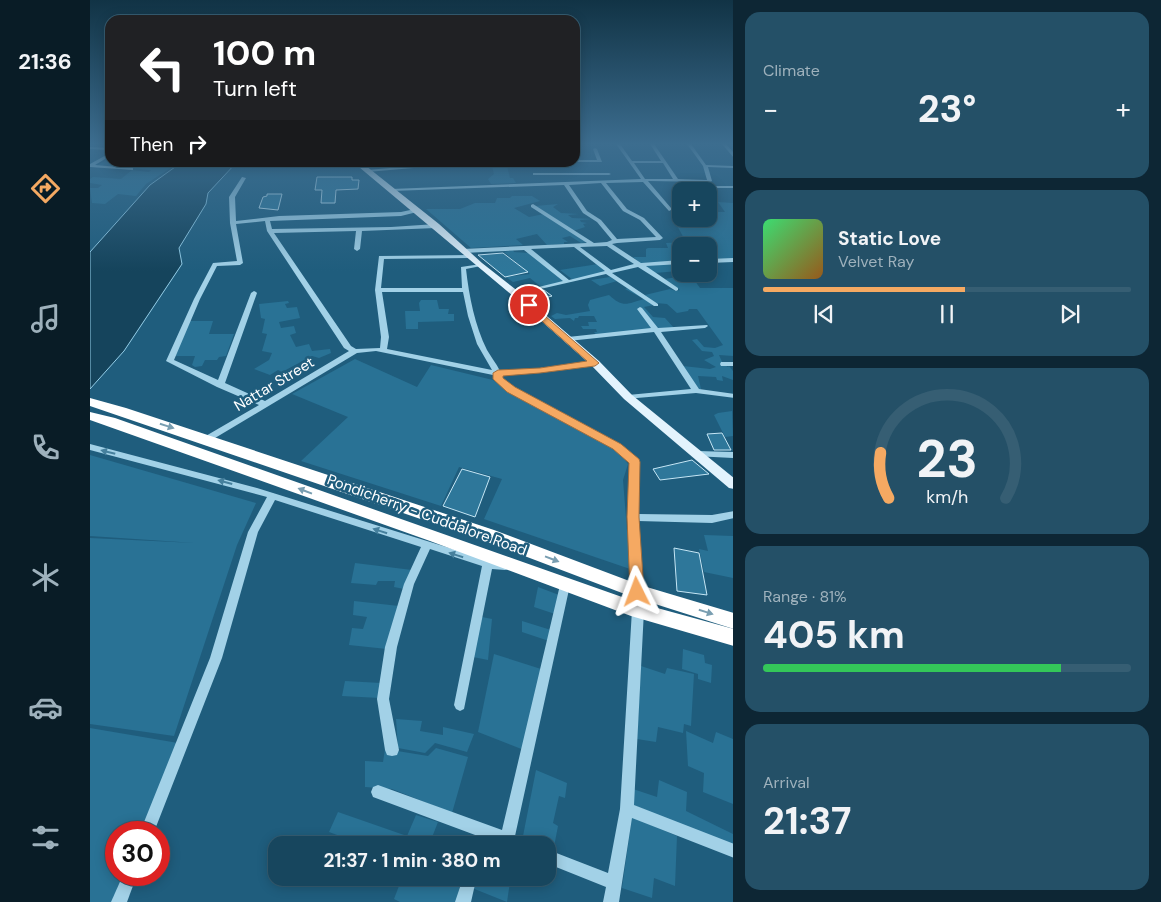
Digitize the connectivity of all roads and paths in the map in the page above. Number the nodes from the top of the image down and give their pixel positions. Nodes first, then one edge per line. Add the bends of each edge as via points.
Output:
1 (239, 186) edge
2 (386, 186) edge
3 (489, 186) edge
4 (567, 186) edge
5 (606, 186) edge
6 (649, 186) edge
7 (733, 187) edge
8 (717, 188) edge
9 (391, 190) junction
10 (533, 206) dead end
11 (669, 209) dead end
12 (415, 211) junction
13 (267, 220) junction
14 (233, 223) junction
15 (436, 226) junction
16 (360, 230) junction
17 (270, 231) junction
18 (616, 241) junction
19 (592, 244) junction
20 (608, 244) junction
21 (574, 245) junction
22 (524, 247) junction
23 (357, 249) dead end
24 (466, 253) junction
25 (733, 260) edge
26 (717, 261) edge
27 (672, 263) edge
28 (479, 265) junction
29 (638, 265) junction
30 (608, 272) junction
31 (568, 281) junction
32 (676, 289) dead end
33 (378, 290) junction
34 (465, 290) junction
35 (254, 294) dead end
36 (516, 294) junction
37 (656, 305) dead end
38 (640, 309) dead end
39 (705, 326) dead end
40 (656, 330) junction
41 (568, 339) junction
42 (355, 351) junction
43 (383, 351) junction
44 (595, 363) junction
45 (724, 364) dead end
46 (733, 364) edge
47 (498, 373) junction
48 (220, 385) junction
49 (696, 392) junction
50 (733, 396) edge
51 (628, 397) junction
52 (90, 402) edge
53 (266, 405) junction
54 (90, 416) edge
55 (116, 416) junction
56 (207, 439) junction
57 (91, 447) edge
58 (697, 454) junction
59 (733, 455) edge
60 (733, 484) edge
61 (272, 496) junction
62 (733, 514) edge
63 (633, 517) junction
64 (426, 546) junction
65 (488, 564) junction
66 (520, 568) junction
67 (566, 585) junction
68 (638, 601) junction
69 (733, 621) edge
70 (733, 638) edge
71 (460, 705) dead end
72 (392, 750) dead end
73 (378, 792) dead end
74 (627, 809) junction
75 (151, 821) edge
76 (497, 836) edge
77 (512, 836) edge
78 (733, 851) edge
79 (556, 860) edge
80 (614, 884) junction
81 (126, 886) edge
82 (467, 886) edge
83 (119, 902) edge
84 (463, 902) edge
85 (611, 902) edge

1 - 14 street via 232,196
2 - 9 main road
3 - 9 street
4 - 18 street via 585,212 599,221
5 - 18 street via 625,210 642,219 660,238
6 - 11 street
7 - 8 street
9 - 12 main road
10 - 19 street
12 - 13 street
12 - 15 main road
13 - 14 street
13 - 17 street
14 - 48 street via 240,263 215,264 170,361
15 - 16 street
15 - 24 main road
16 - 17 street
16 - 23 street
17 - 42 street via 348,348
18 - 20 street
19 - 20 street
19 - 21 street
20 - 29 street
21 - 22 street
21 - 30 street
22 - 24 street
22 - 31 street
24 - 28 main road
24 - 33 street via 380,257
25 - 26 street
27 - 29 street
28 - 34 street via 463,268
28 - 36 main road
29 - 30 street
29 - 32 street
30 - 31 street
30 - 37 street
31 - 36 street
33 - 34 street
33 - 43 street via 385,337
34 - 47 street via 481,346
35 - 48 street
36 - 41 main road
38 - 40 street
39 - 40 street
40 - 41 street
40 - 49 street
41 - 44 main road
42 - 43 street
42 - 53 street, Nattar Street
43 - 47 street
44 - 47 street
44 - 51 main road
45 - 46 street
47 - 63 street via 498,379 511,389 617,446 634,462
48 - 53 street
49 - 50 street
49 - 51 street
51 - 58 main road
52 - 55 highway
53 - 56 street, Nattar Street
54 - 55 highway
55 -> 56 highway, Pondicherry - Cuddalore Road
66 -> 55 highway, Pondicherry - Cuddalore Road via 168,444
56 -> 68 highway, Pondicherry - Cuddalore Road via 488,535
61 -> 57 street
58 - 59 street
58 - 60 main road
64 -> 61 street
61 - 75 street via 253,532 216,658
62 - 63 street via 712,519
63 - 68 street
65 -> 64 street
64 - 72 street via 409,584 391,647 383,699
65 - 66 street
65 - 71 street
66 - 67 highway, Pondicherry - Cuddalore Road
67 - 68 highway, Pondicherry - Cuddalore Road
67 - 77 street
68 -> 69 highway, Pondicherry - Cuddalore Road
68 - 70 highway, Pondicherry - Cuddalore Road
68 - 74 street
73 - 76 street
74 - 78 street
74 - 80 street
79 - 80 street
80 - 85 street
81 - 83 street
82 - 84 street

